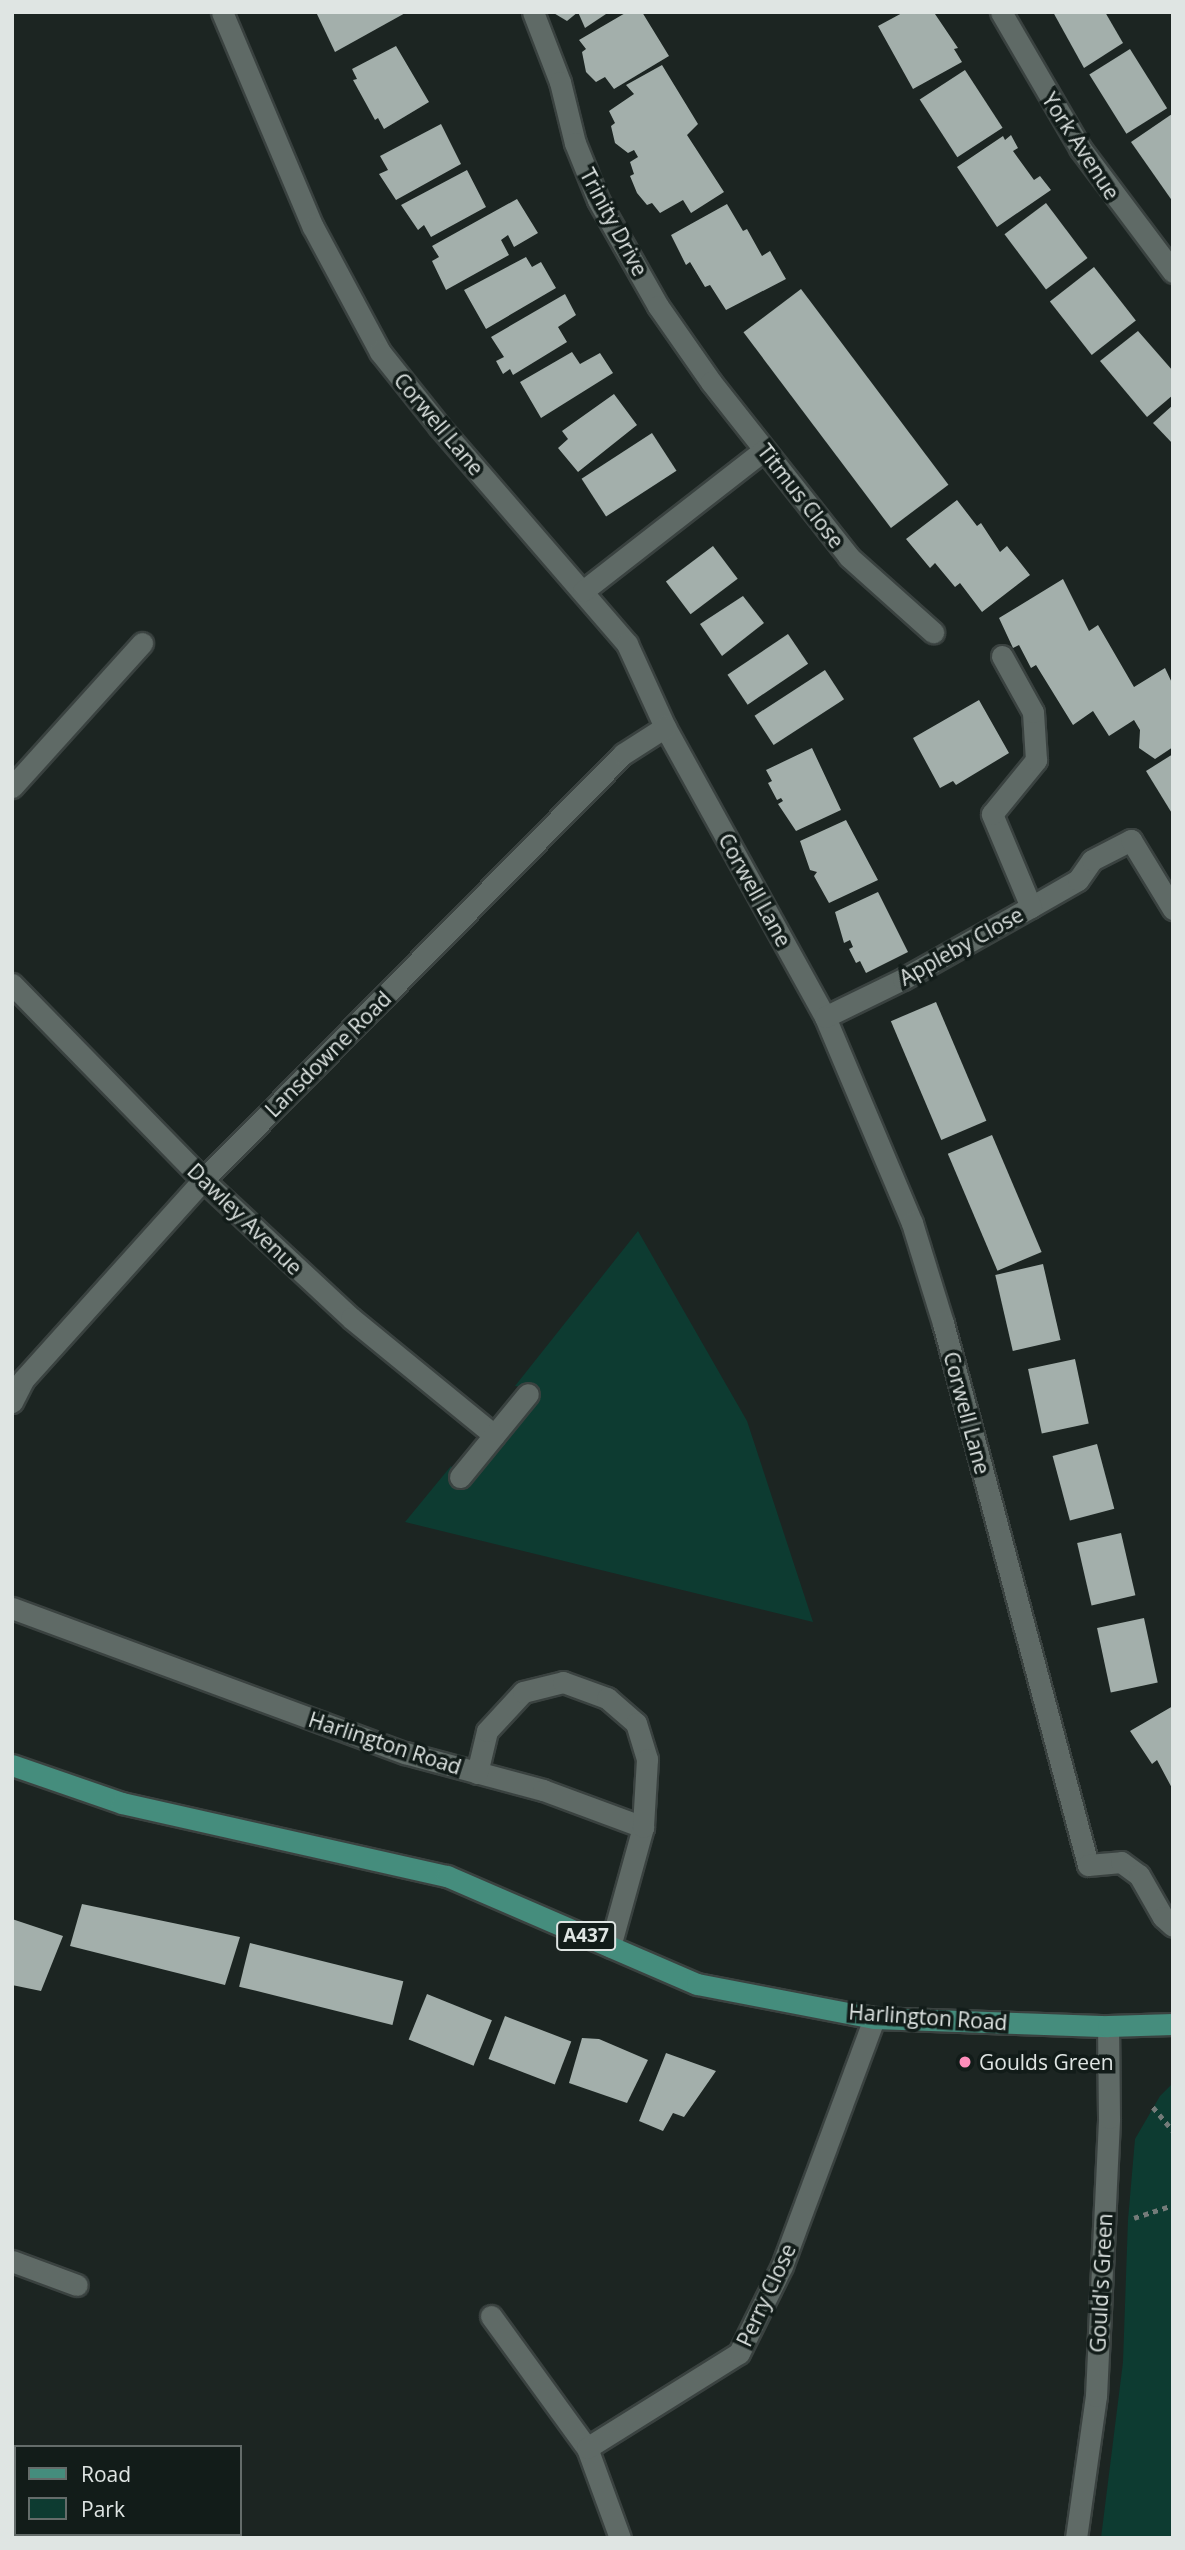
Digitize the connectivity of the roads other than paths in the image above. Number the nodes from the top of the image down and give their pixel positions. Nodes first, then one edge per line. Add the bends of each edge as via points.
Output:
1 (222, 12) edge
2 (533, 12) edge
3 (1001, 12) edge
4 (1173, 272) edge
5 (684, 345) joint
6 (764, 450) junction
7 (583, 591) junction
8 (933, 632) dead end
9 (142, 643) dead end
10 (1003, 656) dead end
11 (665, 727) junction
12 (12, 787) edge
13 (1031, 907) junction
14 (1173, 909) edge
15 (12, 985) edge
16 (825, 1017) junction
17 (203, 1180) junction
18 (528, 1394) dead end
19 (12, 1402) edge
20 (494, 1435) junction
21 (460, 1477) dead end
22 (12, 1608) edge
23 (12, 1765) edge
24 (477, 1773) junction
25 (643, 1827) junction
26 (1173, 1926) edge
27 (610, 1947) junction
28 (874, 2018) junction
29 (1173, 2024) edge
30 (1108, 2026) junction
31 (12, 2260) edge
32 (76, 2285) dead end
33 (491, 2316) dead end
34 (587, 2448) junction
35 (620, 2538) edge
36 (1076, 2538) edge

1 - 7 street, Corwell Lane via 313,227 380,352
2 - 5 street, Trinity Drive via 598,200
3 - 4 street, York Avenue via 1080,148
5 - 6 street, Titmus Close
6 - 7 street
6 - 8 street, Titmus Close via 849,557
7 - 11 street, Corwell Lane via 627,644
9 - 12 street
10 - 13 street, Appleby Close via 1033,712 1036,760 992,814
11 - 16 street, Corwell Lane
11 - 17 street, Lansdowne Road via 623,754
13 - 14 street via 1078,880 1093,860 1131,840
13 - 16 street, Appleby Close
15 - 17 street, Dawley Avenue
16 - 26 street, Corwell Lane via 912,1223 939,1310 1088,1865 1121,1862 1139,1875
17 - 19 street, Lansdowne Road via 23,1380
17 - 20 street, Dawley Avenue via 351,1318
18 - 20 street
20 - 21 street
22 - 24 street, Harlington Road via 405,1753
23 - 27 main road, Harlington Road / A437 via 122,1803 447,1876
24 - 25 street, Harlington Road via 543,1790
24 - 25 street via 487,1731 523,1692 564,1682 607,1698 636,1723 647,1759
25 - 27 street
27 - 28 main road, Harlington Road / A437 via 697,1984
28 - 30 main road, Harlington Road / A437
28 - 34 street, Perry Close via 782,2266 739,2353
29 - 30 main road, Harlington Road / A437
30 - 36 street, Gould's Green via 1109,2118 1096,2396
31 - 32 street
33 - 34 street
34 - 35 street

